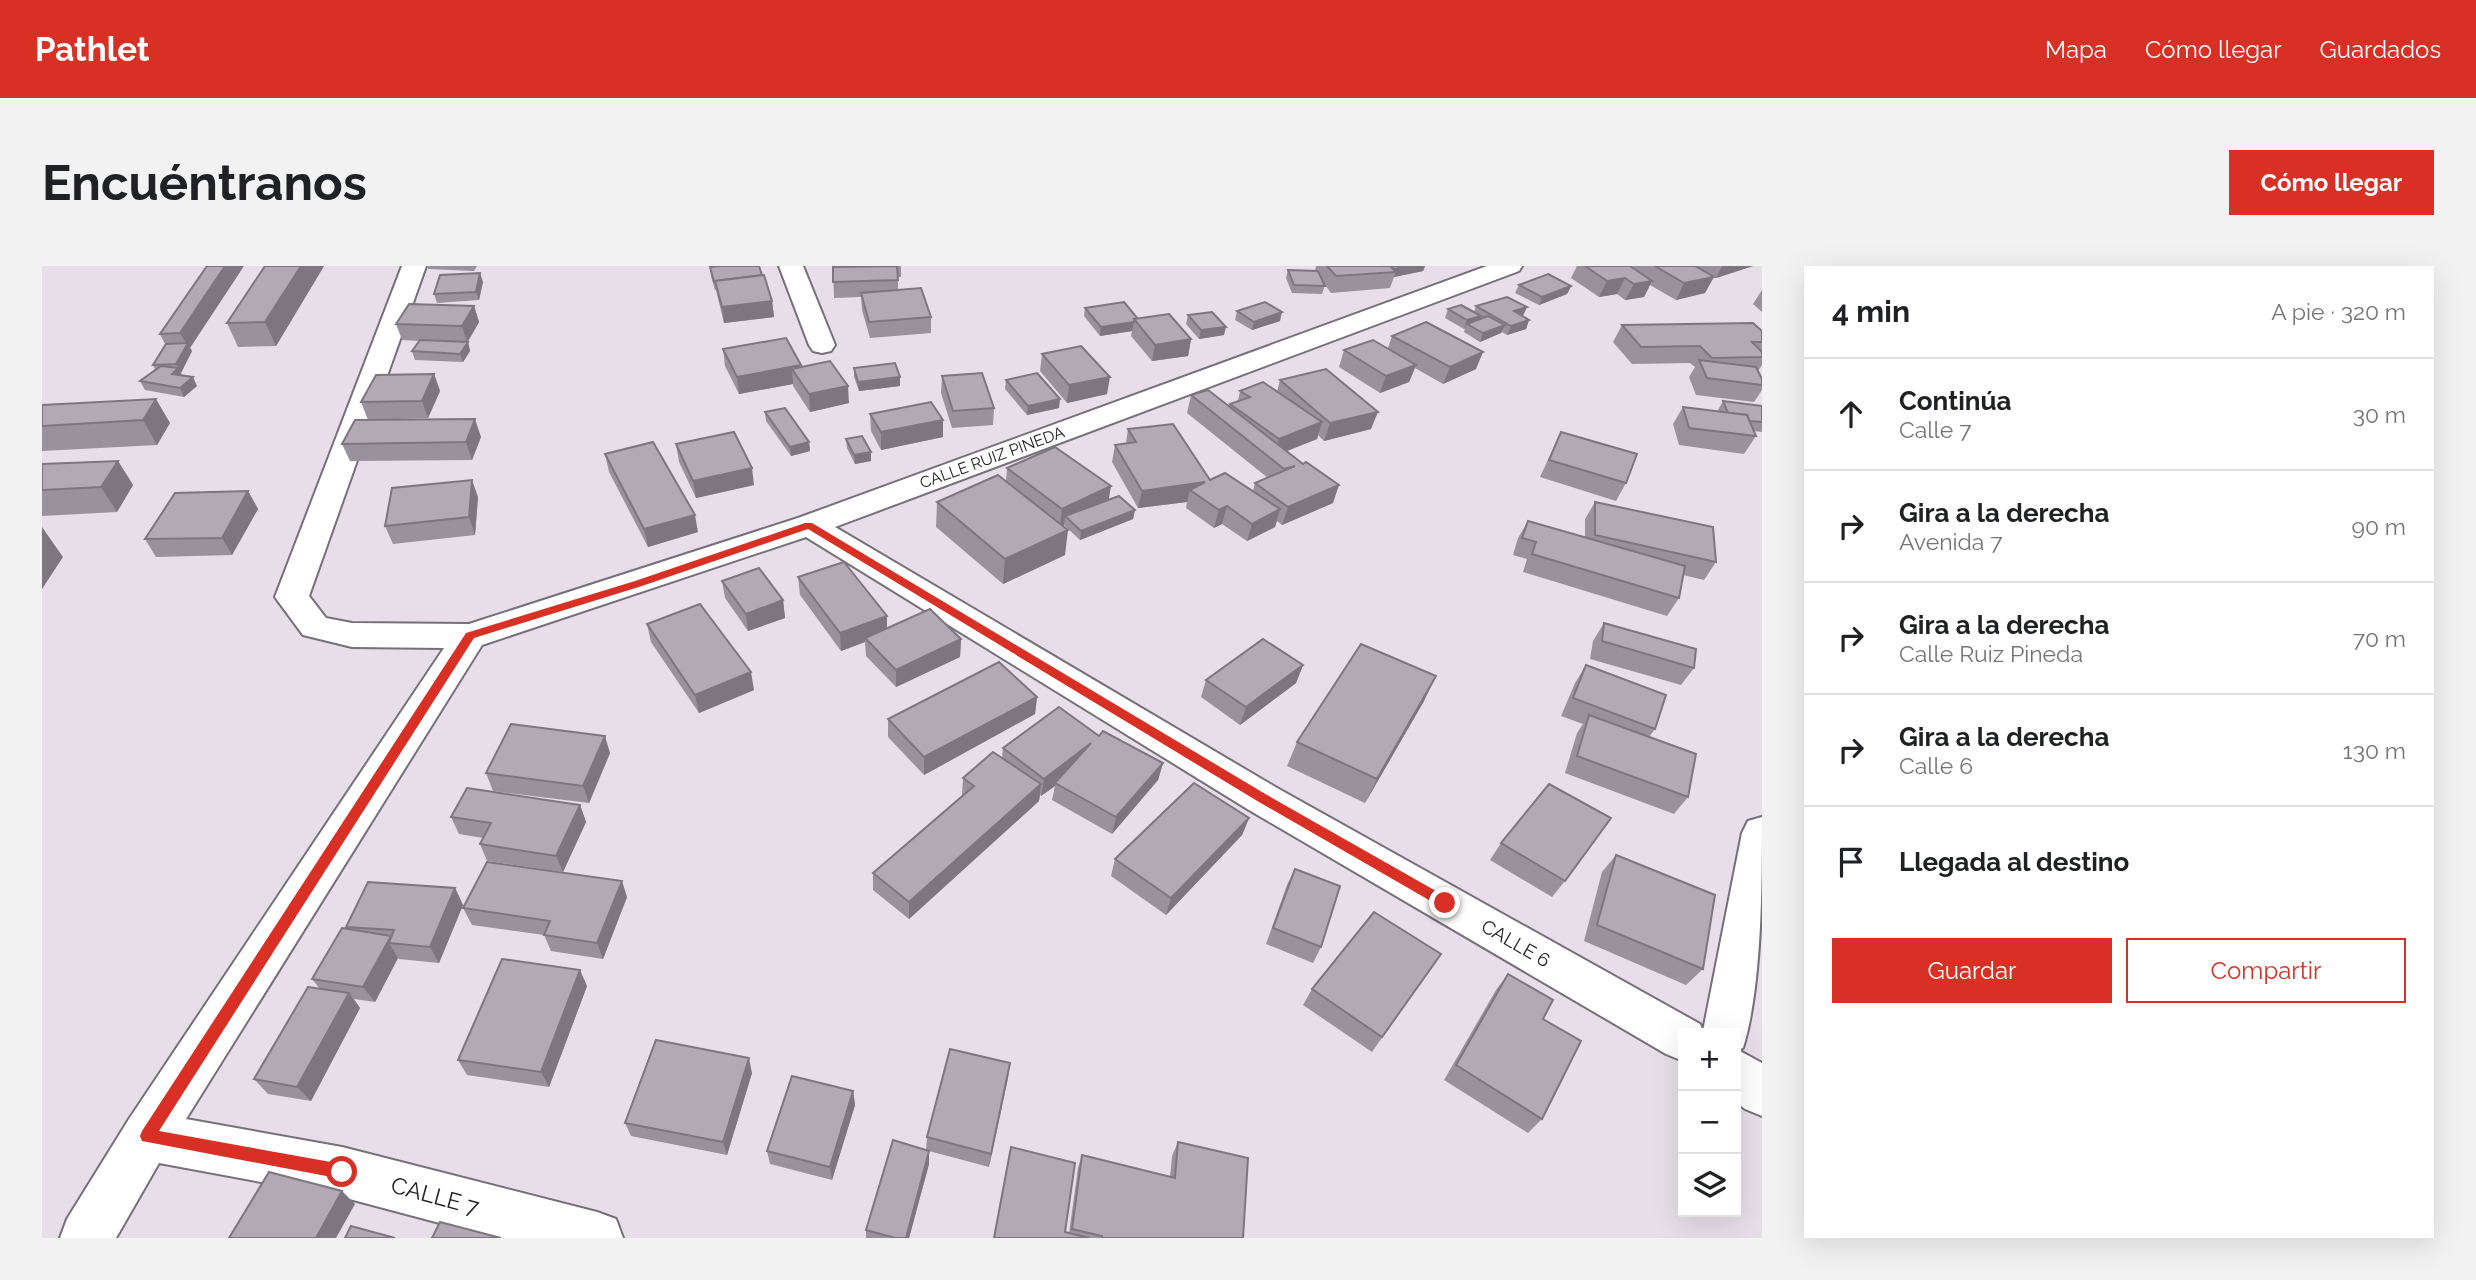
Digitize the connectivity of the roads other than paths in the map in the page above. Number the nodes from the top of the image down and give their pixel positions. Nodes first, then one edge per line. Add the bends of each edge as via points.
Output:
1 (414, 266) edge
2 (792, 266) edge
3 (1510, 266) edge
4 (822, 345) dead end
5 (809, 525) junction
6 (470, 636) junction
7 (1762, 833) edge
8 (1727, 1028) edge
9 (1678, 1036) edge
10 (1741, 1076) edge
11 (1762, 1093) edge
12 (148, 1136) junction
13 (86, 1238) edge
14 (597, 1238) edge

1 - 6 street, CALLE RUIZ PINEDA via 292,597 315,627 352,635
2 - 4 street
3 - 5 street, CALLE RUIZ PINEDA
5 - 6 street, CALLE RUIZ PINEDA
5 - 9 street, CALLE 6 via 1263,799
6 - 12 street
7 - 8 street
10 - 11 street
12 - 13 street
12 - 14 street, CALLE 7 via 342,1172

